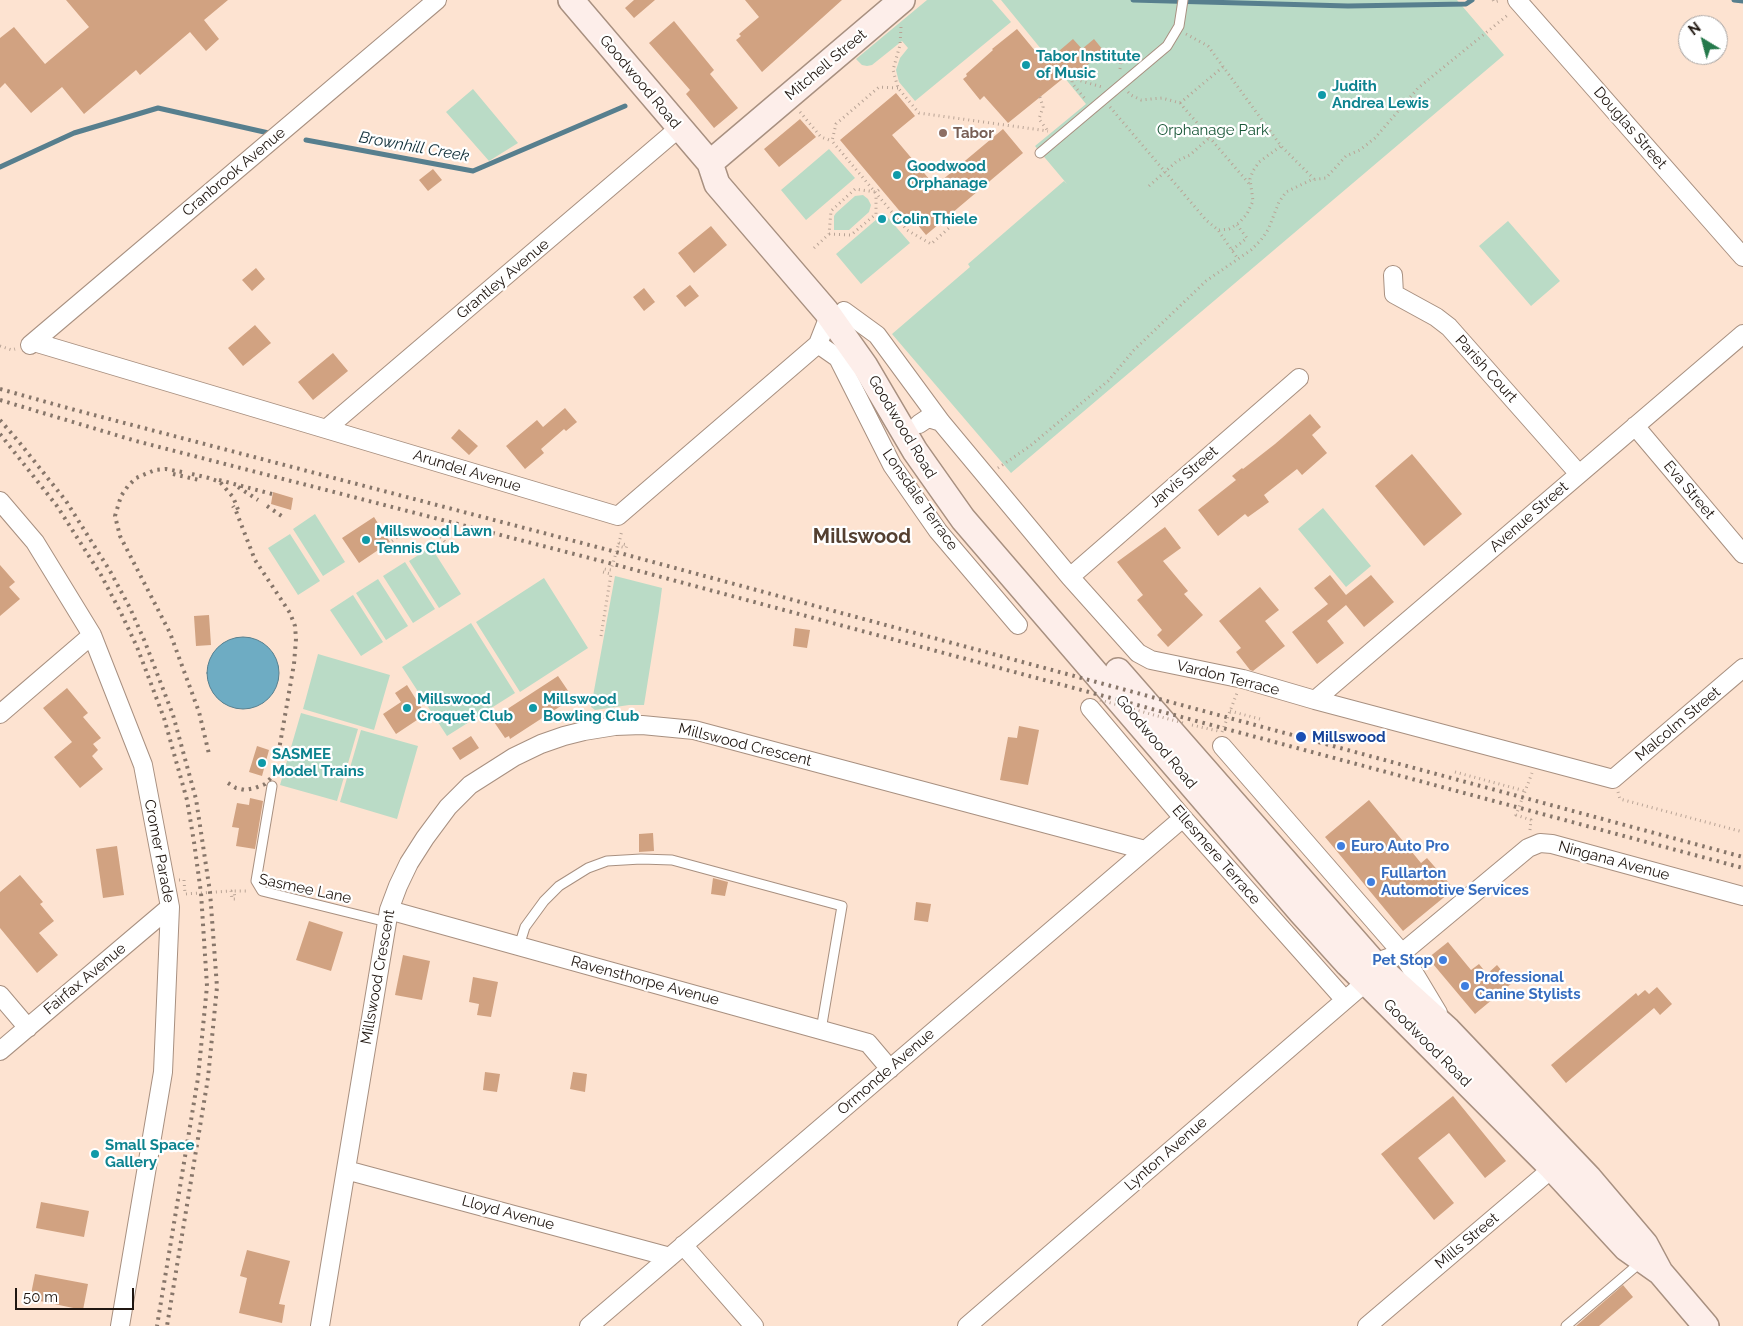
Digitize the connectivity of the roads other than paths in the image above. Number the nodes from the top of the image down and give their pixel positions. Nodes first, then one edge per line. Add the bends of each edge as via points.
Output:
1 (437, 0) edge
2 (571, 0) edge
3 (1183, 0) edge
4 (1519, 2) edge
5 (897, 5) edge
6 (680, 128) junction
7 (1040, 153) dead end
8 (720, 169) junction
9 (1743, 257) edge
10 (1393, 275) dead end
11 (836, 313) junction
12 (1743, 334) edge
13 (32, 343) joint
14 (818, 344) junction
15 (1299, 378) dead end
16 (930, 423) junction
17 (1635, 426) junction
18 (326, 429) junction
19 (1579, 474) junction
20 (0, 501) edge
21 (1743, 554) edge
22 (1070, 577) junction
23 (1018, 625) dead end
24 (92, 635) junction
25 (1743, 668) edge
26 (1315, 700) junction
27 (1095, 704) road end
28 (0, 714) edge
29 (1222, 739) road end
30 (1613, 779) joint
31 (272, 786) dead end
32 (1183, 818) junction
33 (1146, 850) junction
34 (1743, 896) edge
35 (170, 907) junction
36 (388, 916) junction
37 (519, 946) junction
38 (1402, 953) junction
39 (1370, 972) junction
40 (0, 995) edge
41 (1345, 1000) junction
42 (28, 1028) junction
43 (821, 1030) junction
44 (1448, 1030) junction
45 (0, 1051) edge
46 (890, 1069) junction
47 (1560, 1162) junction
48 (346, 1170) junction
49 (683, 1245) junction
50 (670, 1257) junction
51 (1652, 1266) junction
52 (120, 1326) edge
53 (320, 1326) edge
54 (589, 1326) edge
55 (754, 1326) edge
56 (967, 1326) edge
57 (1367, 1326) edge
58 (1566, 1326) edge
59 (1706, 1326) edge

1 - 13 street, Cranbrook Avenue
2 - 6 main road, Goodwood Road
3 - 7 lane via 1177,30 1167,46
4 - 9 street, Douglas Street
5 - 8 main road, Mitchell Street via 750,130
6 - 8 main road, Goodwood Road
6 - 18 street, Grantley Avenue
8 - 11 main road, Goodwood Road via 717,184
10 - 19 street, Parish Court via 1394,294 1449,327
11 - 14 street
11 - 16 main road, Goodwood Road via 870,346
11 - 39 main road, Goodwood Road via 915,451 963,519 1301,912
12 - 17 street, Avenue Street
13 - 18 street, Arundel Avenue
14 - 18 street, Arundel Avenue via 618,516
14 - 23 street, Lonsdale Terrace via 838,358 892,464 938,531
15 - 22 street, Jarvis Street
16 - 22 street, Vardon Terrace via 986,476
16 - 39 main road, Goodwood Road via 931,447 1003,541
17 - 19 street, Avenue Street
17 - 21 street, Eva Street
19 - 26 street, Avenue Street
20 - 24 street, Cromer Parade via 35,542
22 - 26 street, Vardon Terrace via 1138,652 1151,660 1242,679
24 - 28 street
24 - 35 street, Cromer Parade via 143,766
25 - 30 street, Malcolm Street
26 - 30 street, Vardon Terrace
27 - 32 street, Ellesmere Terrace
29 - 38 street
31 - 36 lane, Sasmee Lane via 256,881 262,892
32 - 33 street, Ormonde Avenue
32 - 41 street, Ellesmere Terrace
33 - 36 street, Millswood Crescent via 694,730 615,726 541,744 470,785 424,838 398,886
33 - 46 street, Ormonde Avenue
34 - 38 street, Ningana Avenue via 1540,843 1528,848
35 - 42 street, Fairfax Avenue
35 - 52 street, Cromer Parade via 163,1072
36 - 37 street, Ravensthorpe Avenue
36 - 48 street, Millswood Crescent
37 - 43 street, Ravensthorpe Avenue
37 - 43 lane via 526,927 559,886 588,868 607,861 672,860 842,906
38 - 39 street
38 - 44 street
39 - 41 street, Lynton Avenue
39 - 44 main road, Goodwood Road
39 - 47 main road, Goodwood Road
40 - 42 street
41 - 56 street, Lynton Avenue
42 - 45 street, Fairfax Avenue
43 - 46 street, Ravensthorpe Avenue via 868,1043
44 - 47 main road, Goodwood Road
46 - 49 street, Ormonde Avenue
47 - 51 main road, Goodwood Road via 1626,1248
47 - 57 street, Mills Street
48 - 50 street, Lloyd Avenue
48 - 53 street, Millswood Crescent
49 - 50 street, Ormonde Avenue
49 - 55 street
50 - 54 street, Ormonde Avenue
51 - 58 lane
51 - 59 main road, Goodwood Road

